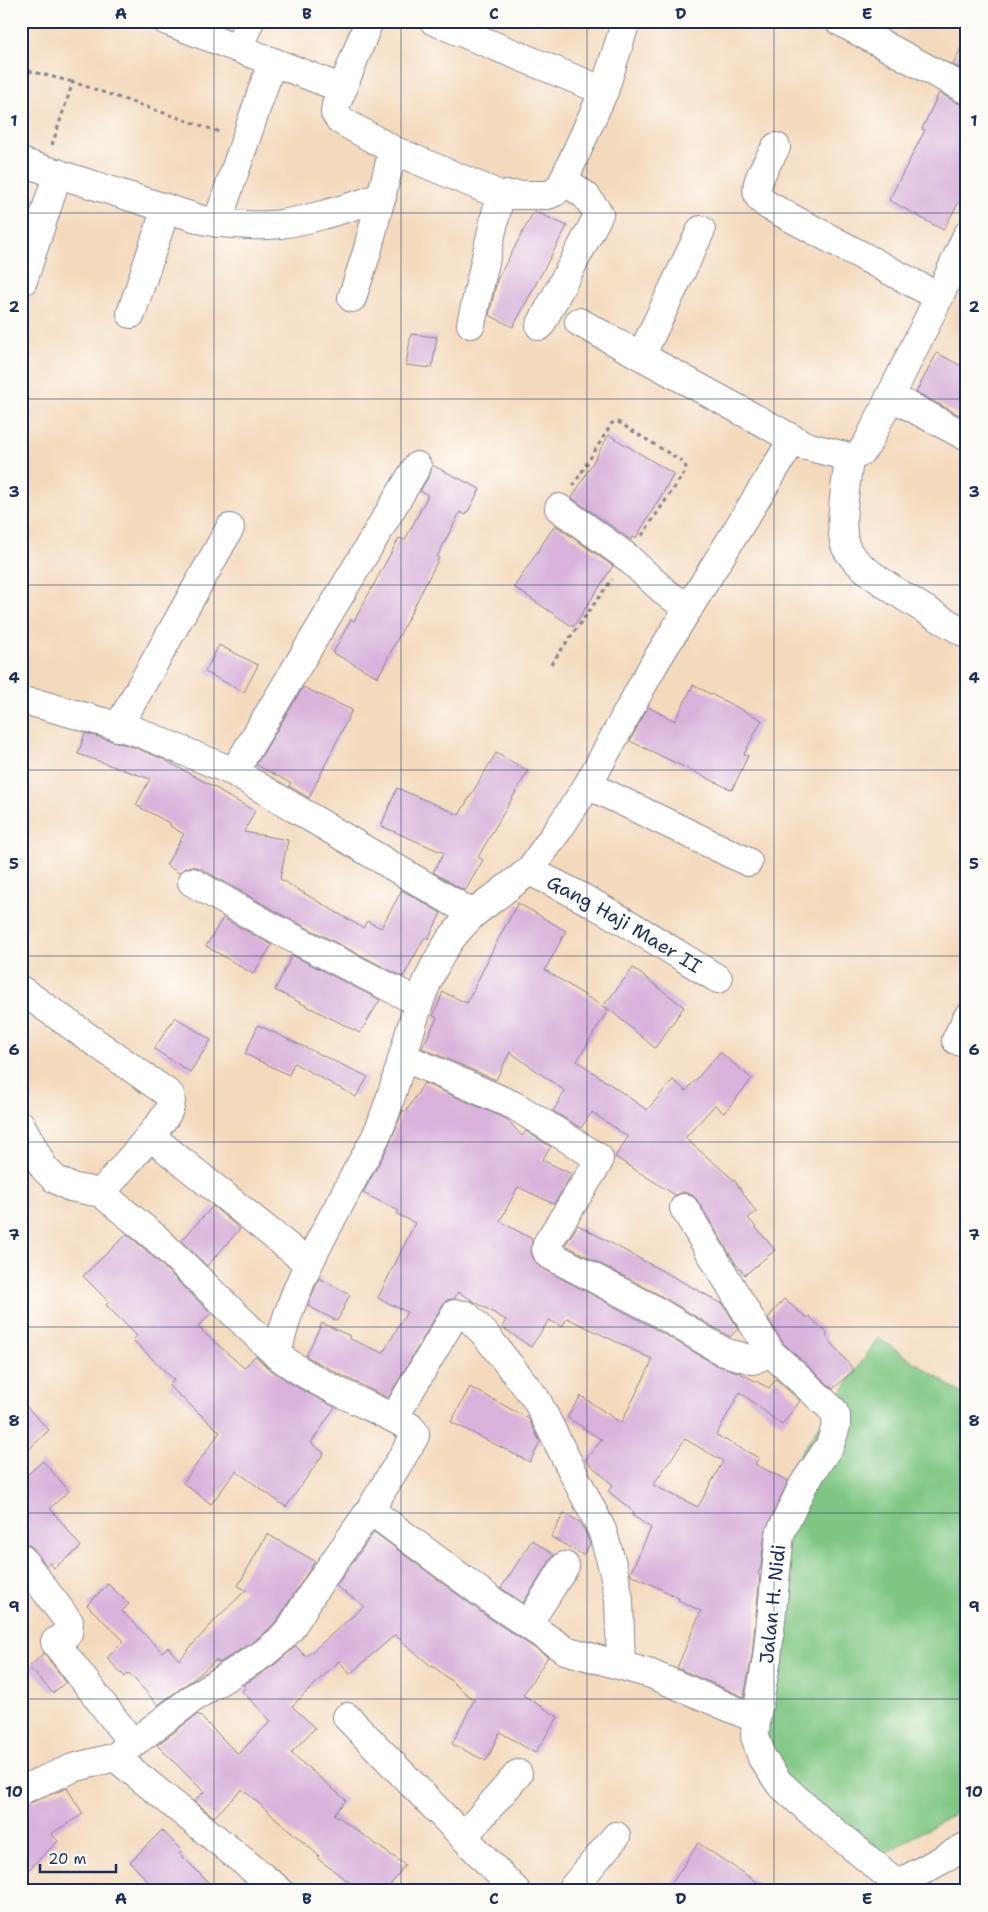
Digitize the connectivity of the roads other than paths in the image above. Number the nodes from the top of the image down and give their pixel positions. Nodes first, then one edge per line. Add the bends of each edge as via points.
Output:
1 (167, 21) edge
2 (250, 21) edge
3 (369, 21) edge
4 (434, 21) edge
5 (626, 21) edge
6 (841, 22) edge
7 (238, 48) junction
8 (272, 62) junction
9 (342, 89) junction
10 (967, 90) edge
11 (604, 91) junction
12 (776, 147) dead end
13 (394, 150) junction
14 (41, 168) edge
15 (564, 180) junction
16 (500, 195) junction
17 (382, 197) junction
18 (166, 208) junction
19 (218, 223) junction
20 (701, 230) dead end
21 (967, 235) edge
22 (23, 281) dead end
23 (939, 297) junction
24 (352, 298) dead end
25 (131, 314) dead end
26 (579, 322) dead end
27 (471, 324) dead end
28 (540, 326) dead end
29 (641, 356) junction
30 (890, 396) junction
31 (967, 437) edge
32 (804, 445) junction
33 (849, 457) junction
34 (417, 466) dead end
35 (559, 508) road end
36 (230, 528) dead end
37 (689, 608) junction
38 (967, 634) edge
39 (21, 702) edge
40 (118, 727) junction
41 (234, 772) junction
42 (588, 784) junction
43 (748, 862) dead end
44 (529, 871) junction
45 (192, 882) dead end
46 (473, 914) junction
47 (718, 979) dead end
48 (21, 990) edge
49 (418, 1002) junction
50 (967, 1018) edge
51 (967, 1044) edge
52 (404, 1057) junction
53 (21, 1125) edge
54 (150, 1136) junction
55 (101, 1194) junction
56 (684, 1208) dead end
57 (308, 1263) junction
58 (770, 1352) junction
59 (277, 1355) junction
60 (394, 1418) junction
61 (370, 1510) junction
62 (21, 1558) edge
63 (565, 1566) dead end
64 (528, 1624) junction
65 (621, 1665) junction
66 (347, 1717) dead end
67 (756, 1719) junction
68 (124, 1750) junction
69 (518, 1774) dead end
70 (21, 1790) edge
71 (616, 1836) dead end
72 (463, 1837) junction
73 (967, 1846) edge
74 (895, 1887) edge
75 (280, 1891) edge
76 (516, 1891) edge
77 (570, 1891) edge

1 - 7 street
2 - 7 street
3 - 9 street
4 - 11 street
5 - 11 street
6 - 10 street
7 - 8 street
8 - 9 street
8 - 19 street
9 - 13 street via 335,113 340,120
11 - 15 street
12 - 23 street via 759,178 756,189 760,198 769,206
13 - 16 street
13 - 17 street
14 - 18 street
14 - 22 street
15 - 16 street via 555,192 548,195
15 - 28 street via 586,196 599,214
16 - 27 street
17 - 19 street via 279,224
17 - 24 street
18 - 19 street
18 - 25 street
20 - 29 street
21 - 23 street
23 - 30 street
26 - 29 street
29 - 32 street
30 - 31 street
30 - 33 street via 867,444 856,456
32 - 33 street
32 - 37 street via 787,449
33 - 38 street via 843,521 847,550 858,563 909,600
34 - 41 street
35 - 37 street via 627,557 666,593
36 - 40 street
37 - 42 street
39 - 40 street
40 - 41 street via 138,732
41 - 46 street
42 - 43 street
42 - 44 street
44 - 46 street
44 - 47 street, Gang Haji Maer II via 610,912
45 - 49 street via 277,930
46 - 49 street via 449,941
48 - 54 street via 170,1095 171,1107
49 - 52 street
50 - 51 street via 956,1040
52 - 57 street via 379,1129
52 - 58 street via 515,1106 599,1158 548,1244 548,1254 653,1309 724,1352 753,1360
53 - 55 street via 44,1168 55,1180
54 - 55 street
54 - 57 street
55 - 59 street via 156,1238
56 - 58 street, Jalan H. Nidi
57 - 59 street via 289,1308
58 - 67 street, Jalan H. Nidi via 832,1410 836,1426 830,1444 804,1485 780,1534 767,1658
59 - 60 street via 322,1384
60 - 61 street via 410,1427 415,1436
60 - 65 street via 454,1314 466,1315 536,1399 602,1530 619,1599
61 - 64 street
61 - 68 street via 279,1640
62 - 68 street via 69,1622 68,1633 54,1642
63 - 64 street
64 - 65 street via 565,1650
65 - 67 street via 651,1674
66 - 72 street
67 - 74 street, Jalan H. Nidi via 755,1736 762,1758 779,1783
68 - 70 street
68 - 75 street
69 - 72 street
71 - 77 street
72 - 76 street
73 - 74 street

